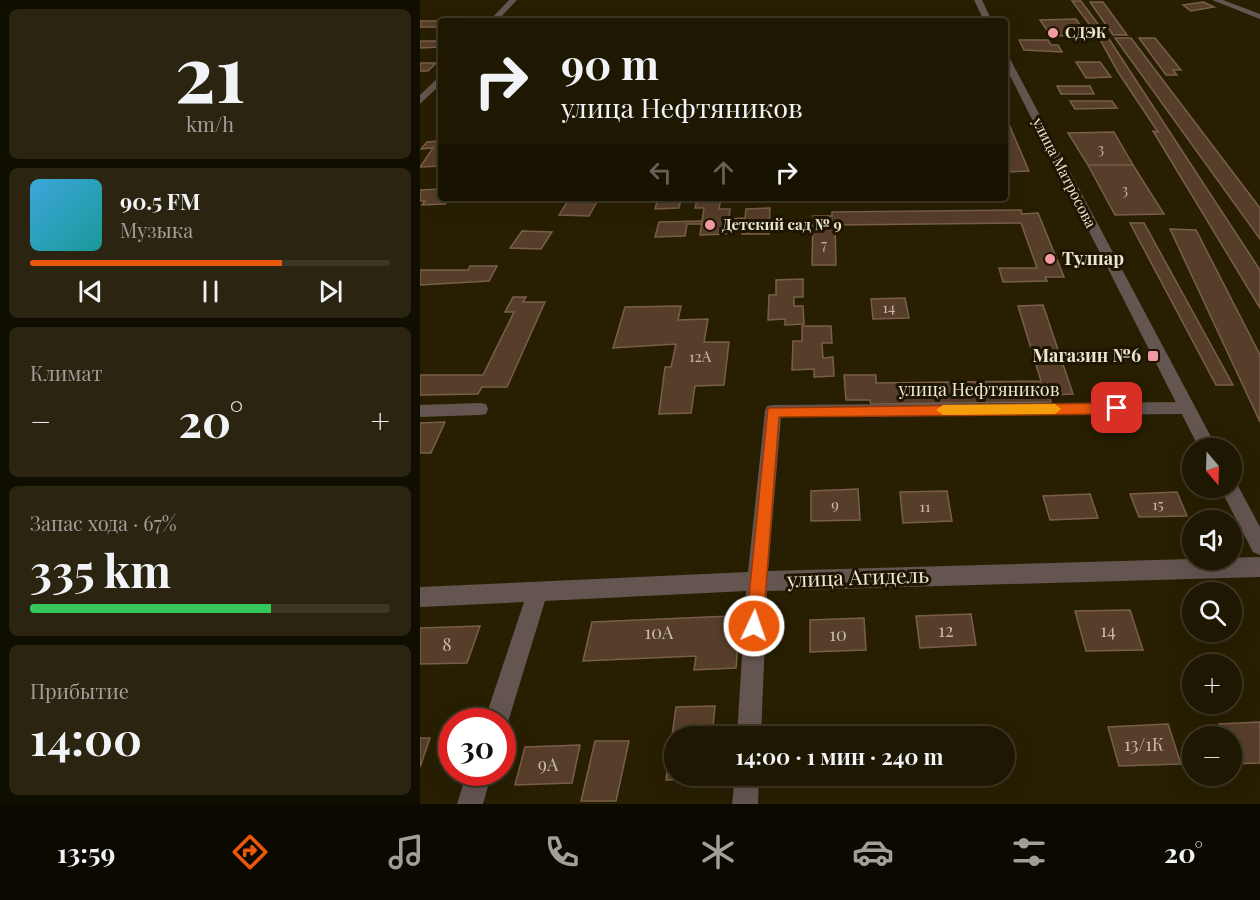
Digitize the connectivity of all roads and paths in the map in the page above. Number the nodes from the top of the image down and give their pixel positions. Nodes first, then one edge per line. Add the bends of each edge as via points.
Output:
1 (513, 0) edge
2 (978, 0) edge
3 (1216, 0) edge
4 (1260, 17) edge
5 (496, 18) edge
6 (987, 18) edge
7 (1008, 63) edge
8 (438, 81) edge
9 (420, 101) edge
10 (1186, 408) junction
11 (480, 410) dead end
12 (420, 411) edge
13 (1202, 438) edge
14 (1234, 498) edge
15 (1260, 546) edge
16 (1260, 567) edge
17 (757, 581) junction
18 (538, 591) junction
19 (420, 597) edge
20 (500, 708) edge
21 (750, 726) edge
22 (476, 786) edge
23 (746, 786) edge
24 (470, 804) edge
25 (745, 804) edge

1 - 5 street
2 - 6 street
3 - 4 street
7 - 10 street, улица Матросова
8 - 9 street
10 - 13 street, улица Матросова
10 - 17 street, улица Нефтяников via 773,411
11 - 12 street
14 - 15 street
16 - 17 street, улица Агидель
17 - 18 street, улица Агидель
17 - 21 street
18 - 19 street, улица Агидель
18 - 20 street
22 - 24 street
23 - 25 street

